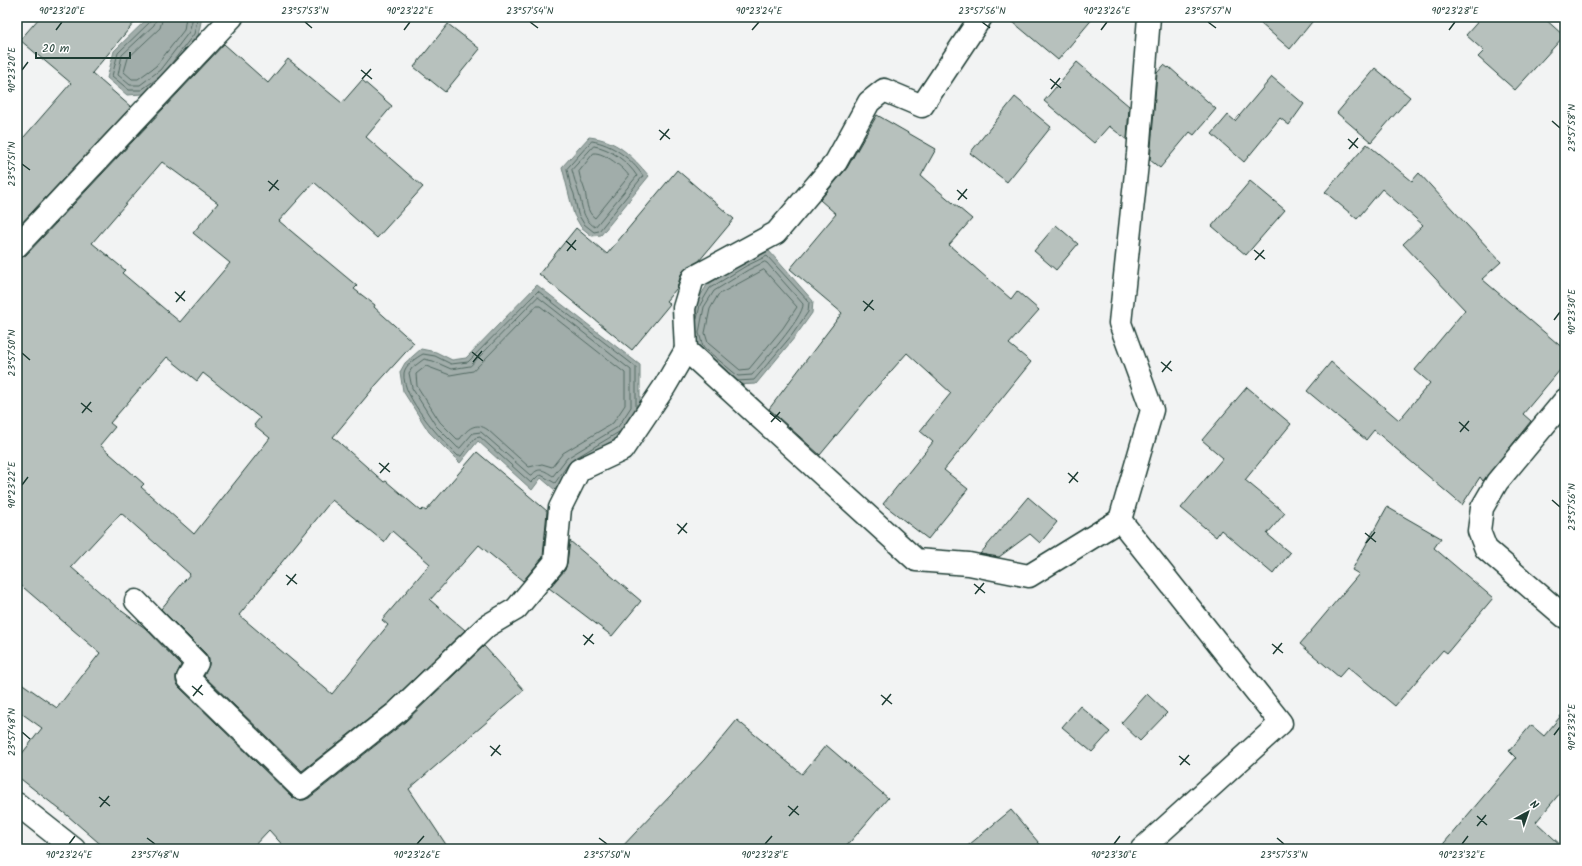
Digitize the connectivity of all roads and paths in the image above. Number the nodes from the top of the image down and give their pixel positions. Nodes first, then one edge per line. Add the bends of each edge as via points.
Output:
1 (232, 17) edge
2 (981, 17) edge
3 (1149, 17) edge
4 (17, 246) edge
5 (686, 350) junction
6 (1565, 400) edge
7 (1120, 520) junction
8 (136, 601) dead end
9 (1565, 617) edge
10 (17, 804) edge
11 (74, 849) edge
12 (1142, 849) edge

1 - 4 street
2 - 5 street via 922,106 884,90 869,102 836,162 776,233 693,278 684,308
3 - 7 street via 1120,323 1152,410
5 - 7 street via 916,560 969,564 1029,576
5 - 8 street via 622,450 579,470 560,508 555,562 516,609 487,626 397,712 301,788 188,678 197,663
6 - 9 street via 1497,482 1482,508 1479,531 1486,549
7 - 12 street via 1281,723
10 - 11 street

